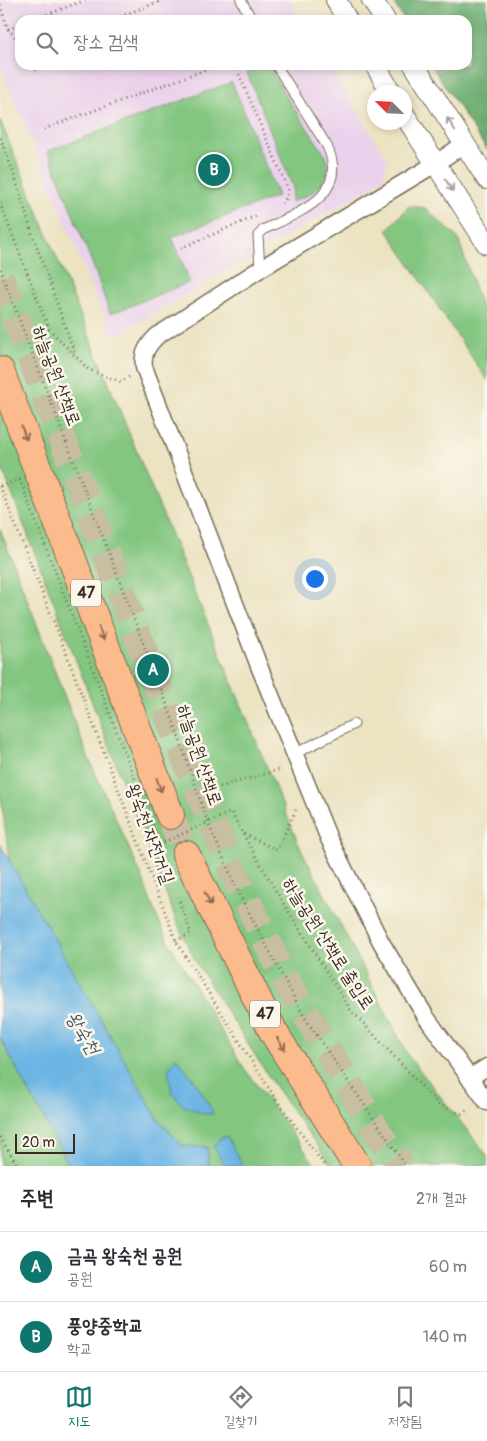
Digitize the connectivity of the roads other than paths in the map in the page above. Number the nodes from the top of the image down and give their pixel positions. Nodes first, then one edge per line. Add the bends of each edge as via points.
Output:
1 (241, 0) edge
2 (336, 0) edge
3 (372, 0) edge
4 (249, 15) edge
5 (344, 15) edge
6 (382, 15) edge
7 (279, 70) edge
8 (377, 70) edge
9 (417, 70) edge
10 (387, 85) edge
11 (412, 127) edge
12 (464, 144) junction
13 (435, 164) junction
14 (487, 179) edge
15 (487, 244) edge
16 (260, 268) junction
17 (0, 371) edge
18 (354, 724) dead end
19 (296, 759) junction
20 (170, 815) tunnel mouth
21 (186, 855) tunnel mouth
22 (487, 1067) edge
23 (469, 1078) junction
24 (486, 1100) edge
25 (357, 1166) edge

1 - 4 lane
2 - 5 street
3 - 6 street
7 - 16 lane via 327,146 334,170 331,182 320,197 304,210 262,230 258,236
8 - 10 street
12 -> 9 street
11 - 13 street
12 - 13 street
12 - 14 street
13 -> 15 street
13 - 16 street
16 - 19 street via 158,336 144,352 143,360
17 -> 20 highway, 47
18 - 19 lane
19 - 23 street via 329,840 381,942 426,1017
21 -> 25 highway, 47 via 274,1032
22 - 23 street
23 - 24 street

